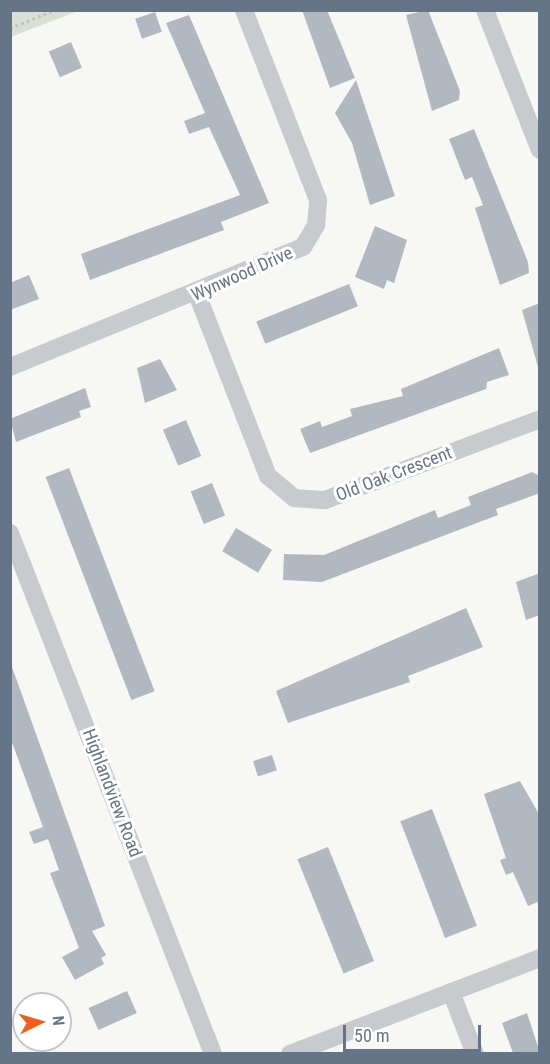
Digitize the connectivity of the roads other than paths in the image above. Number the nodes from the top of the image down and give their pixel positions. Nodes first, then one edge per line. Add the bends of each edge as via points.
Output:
1 (244, 10) edge
2 (485, 10) edge
3 (540, 150) edge
4 (197, 294) junction
5 (10, 367) edge
6 (540, 419) edge
7 (10, 533) edge
8 (540, 958) edge
9 (451, 992) junction
10 (213, 1053) edge
11 (290, 1053) edge
12 (475, 1053) edge

1 - 4 street, Wynwood Drive via 318,200 316,225 303,247
2 - 3 street
4 - 5 street, Wynwood Drive
4 - 6 street, Old Oak Crescent via 267,476 294,498 325,500
7 - 10 street, Highlandview Road
8 - 9 street
9 - 11 street
9 - 12 street

